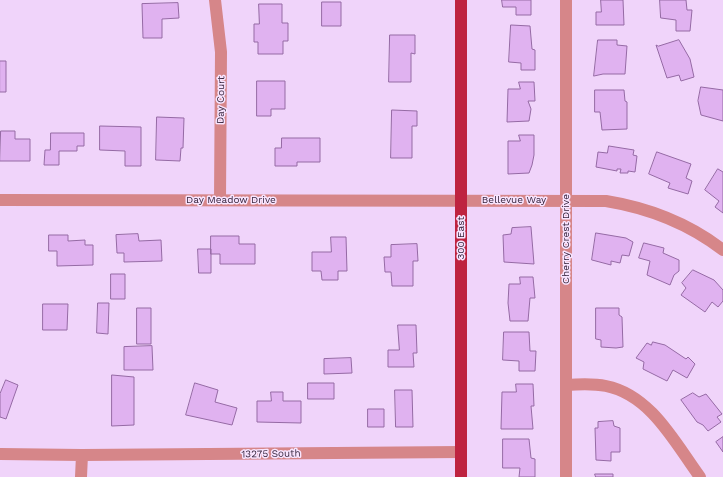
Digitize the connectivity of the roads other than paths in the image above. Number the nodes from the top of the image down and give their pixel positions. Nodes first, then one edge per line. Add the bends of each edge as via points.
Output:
1 (215, 0) edge
2 (461, 0) edge
3 (566, 0) edge
4 (0, 200) edge
5 (220, 200) junction
6 (462, 200) junction
7 (566, 200) junction
8 (723, 250) edge
9 (566, 385) junction
10 (461, 452) junction
11 (0, 454) edge
12 (82, 455) junction
13 (81, 477) edge
14 (461, 477) edge
15 (566, 477) edge
16 (700, 477) edge

1 - 5 street, Day Court via 221,52
2 - 6 main road, 300 East
3 - 7 street, Cherry Crest Drive
4 - 5 street, Day Meadow Drive
5 - 6 street, Day Meadow Drive
6 - 7 street, Bellevue Way
6 - 10 main road, 300 East
7 - 8 street, Bellevue Way via 606,201 645,209 688,227
7 - 9 street, Cherry Crest Drive
9 - 15 street, Cherry Crest Drive
9 - 16 street via 606,386 635,398 659,420
10 - 12 street, 13275 South
10 - 14 main road, 300 East
11 - 12 street, 13275 South
12 - 13 street

